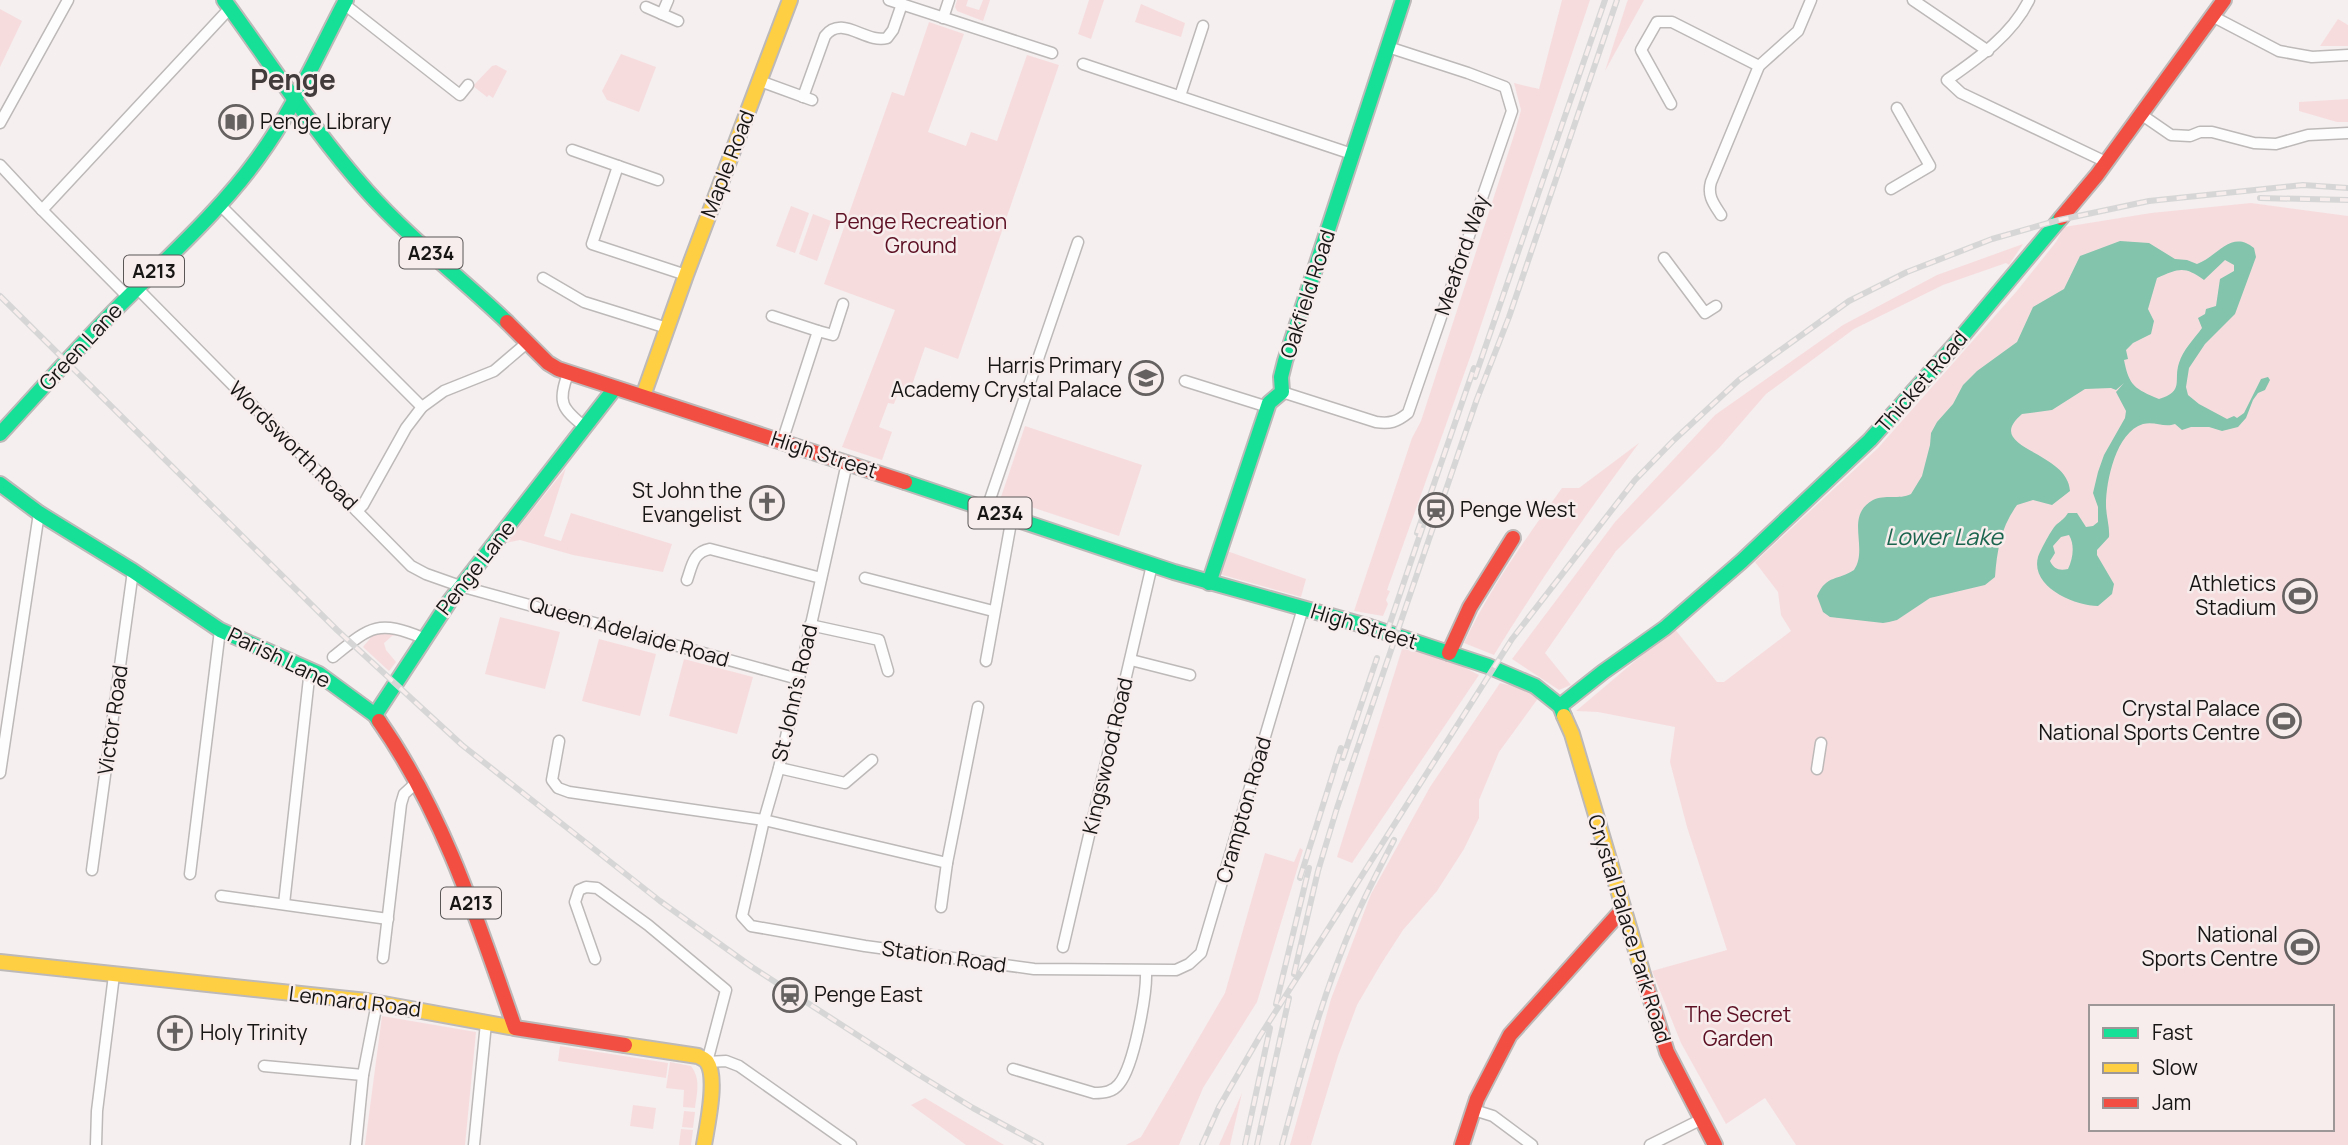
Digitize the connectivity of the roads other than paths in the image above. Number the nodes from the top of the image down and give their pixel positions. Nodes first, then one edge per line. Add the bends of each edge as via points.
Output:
1 (68, 0) edge
2 (668, 0) edge
3 (790, 0) edge
4 (889, 0) edge
5 (949, 0) edge
6 (1403, 0) edge
7 (1811, 0) edge
8 (1913, 0) edge
9 (2029, 0) edge
10 (2224, 0) edge
11 (345, 2) edge
12 (227, 4) edge
13 (902, 5) junction
14 (646, 7) dead end
15 (662, 14) junction
16 (2212, 16) junction
17 (943, 18) junction
18 (678, 21) dead end
19 (1203, 26) dead end
20 (1388, 47) junction
21 (1987, 51) junction
22 (1052, 53) dead end
23 (2348, 55) edge
24 (1083, 64) dead end
25 (1759, 66) junction
26 (760, 81) junction
27 (468, 85) dead end
28 (1180, 96) junction
29 (296, 98) junction
30 (1671, 104) dead end
31 (1897, 108) dead end
32 (2142, 115) junction
33 (0, 123) edge
34 (2348, 133) edge
35 (572, 150) dead end
36 (1352, 154) junction
37 (2106, 162) junction
38 (0, 164) edge
39 (618, 166) junction
40 (658, 180) dead end
41 (1891, 189) dead end
42 (220, 205) junction
43 (42, 210) junction
44 (1721, 215) dead end
45 (1078, 242) dead end
46 (1664, 258) dead end
47 (685, 275) junction
48 (542, 278) dead end
49 (133, 292) junction
50 (843, 304) dead end
51 (1716, 306) dead end
52 (772, 316) dead end
53 (667, 328) junction
54 (818, 331) junction
55 (528, 342) junction
56 (568, 374) junction
57 (1185, 381) dead end
58 (615, 388) junction
59 (1282, 393) junction
60 (643, 396) junction
61 (422, 407) junction
62 (1268, 407) junction
63 (585, 427) junction
64 (0, 434) edge
65 (782, 442) junction
66 (847, 463) junction
67 (0, 484) edge
68 (987, 508) junction
69 (357, 511) junction
70 (39, 513) junction
71 (1012, 517) junction
72 (1513, 538) dead end
73 (1152, 565) junction
74 (133, 570) junction
75 (821, 578) junction
76 (865, 578) dead end
77 (687, 580) dead end
78 (1209, 583) junction
79 (460, 586) junction
80 (1303, 608) junction
81 (993, 611) junction
82 (810, 625) junction
83 (220, 629) junction
84 (423, 638) junction
85 (1449, 653) junction
86 (333, 657) dead end
87 (1131, 660) junction
88 (985, 662) dead end
89 (310, 669) junction
90 (887, 671) dead end
91 (1190, 675) dead end
92 (798, 679) junction
93 (1560, 706) junction
94 (978, 707) dead end
95 (375, 715) junction
96 (559, 741) dead end
97 (1821, 743) dead end
98 (872, 760) dead end
99 (779, 768) junction
100 (1817, 769) dead end
101 (0, 772) edge
102 (418, 781) junction
103 (764, 820) junction
104 (947, 863) junction
105 (92, 870) dead end
106 (190, 874) dead end
107 (221, 896) dead end
108 (284, 904) junction
109 (941, 907) dead end
110 (1622, 910) junction
111 (388, 919) junction
112 (745, 920) joint
113 (1063, 947) dead end
114 (383, 958) dead end
115 (595, 959) dead end
116 (0, 962) edge
117 (1146, 971) junction
118 (114, 975) junction
119 (377, 1003) junction
120 (486, 1023) junction
121 (516, 1028) junction
122 (707, 1062) junction
123 (264, 1066) dead end
124 (1013, 1069) dead end
125 (363, 1074) junction
126 (1474, 1110) junction
127 (1702, 1119) junction
128 (845, 1143) edge
129 (96, 1145) edge
130 (356, 1145) edge
131 (474, 1145) edge
132 (704, 1145) edge
133 (1462, 1145) edge
134 (1532, 1145) edge
135 (1650, 1145) edge
136 (1715, 1145) edge

1 - 33 street
2 - 15 street
3 - 26 main road, Maple Road
4 - 13 street
5 - 17 street
6 - 20 main road, Oakfield Road
7 - 25 street via 1798,31
8 - 21 street
9 - 21 street
10 - 16 main road, Thicket Road
11 - 27 street via 460,94
11 - 29 main road, A213
12 - 29 main road, High Street / A234
12 - 43 street
13 - 17 street
13 - 26 street via 887,38 840,27 829,31 807,98
14 - 15 street
15 - 18 street
16 - 23 street via 2279,51 2312,57
16 - 32 main road, Thicket Road
17 - 22 street
19 - 28 street
20 - 36 main road, Oakfield Road
20 - 59 street, Meaford Way via 1505,87 1512,111 1408,413 1398,421 1376,422
21 - 37 street via 1947,80 1961,93
24 - 28 street
25 - 30 street via 1672,22 1657,22 1642,50
25 - 44 street via 1709,191
26 - 47 main road, Maple Road
28 - 36 street
29 - 42 main road, Green Lane / A213 via 273,139
29 - 55 main road, High Street / A234 via 368,191
31 - 41 street via 1930,166
32 - 34 street via 2171,135 2212,132 2254,143
32 - 37 main road, Thicket Road
35 - 39 street
36 - 59 main road, Oakfield Road via 1285,361
37 - 93 main road, Thicket Road via 1870,440 1665,628
38 - 43 street, Wordsworth Road
39 - 40 street
39 - 47 street via 592,244
42 - 49 main road, Green Lane / A213
42 - 61 street
43 - 49 street, Wordsworth Road
45 - 68 street
46 - 51 street via 1705,313
47 - 53 main road, Maple Road
48 - 53 street via 584,302
49 - 64 main road, Green Lane / A213
49 - 69 street, Wordsworth Road
50 - 54 street via 833,335
52 - 54 street
53 - 60 main road, Maple Road
54 - 65 street
55 - 56 main road, High Street / A234 via 548,363
55 - 61 street via 494,371 443,391
56 - 58 main road, High Street / A234
56 - 63 street via 562,392 564,408
57 - 62 street
58 - 60 main road, High Street / A234
58 - 63 main road, Penge Lane
59 - 62 main road
60 - 65 main road, High Street / A234
61 - 69 street
62 - 78 main road
63 - 79 main road, Penge Lane
65 - 66 main road, High Street / A234
66 - 68 main road, High Street / A234
66 - 75 street, St John's Road
67 - 70 main road, Parish Lane / A213
68 - 71 main road, High Street / A234
69 - 79 street, Wordsworth Road via 411,566
70 - 74 main road, Parish Lane / A213
70 - 101 street
71 - 73 main road, High Street / A234
71 - 81 street
72 - 85 main road via 1470,607
73 - 78 main road, High Street / A234
73 - 87 street, Kingswood Road
74 - 83 main road, Parish Lane / A213
74 - 105 street, Victor Road
75 - 77 street via 709,549 695,556
75 - 82 street, St John's Road
76 - 81 street
78 - 80 main road, High Street / A234
79 - 84 main road, Penge Lane
79 - 92 street, Queen Adelaide Road
80 - 85 main road, High Street / A234
80 - 117 street, Crampton Road via 1201,953 1176,970
81 - 88 street
82 - 90 street via 878,640
82 - 92 street, St John's Road
83 - 89 main road, Parish Lane / A213
83 - 106 street
84 - 86 street via 381,627 361,634
84 - 95 main road, Penge Lane
85 - 93 main road, High Street / A234 via 1535,686
87 - 91 street
87 - 113 street, Kingswood Road
89 - 95 main road, Parish Lane / A213
89 - 108 street
92 - 99 street, St John's Road
93 - 110 main road, Crystal Palace Park Road
94 - 104 street
95 - 102 main road, Parish Lane / A213
96 - 103 street via 552,780 558,788
97 - 100 street
98 - 99 street via 845,783
99 - 103 street, St John's Road
102 - 111 street via 404,794 401,804
102 - 121 main road, Parish Lane / A213 via 466,886
103 - 104 street
103 - 112 street, St John's Road via 742,916
104 - 109 street
107 - 108 street
108 - 111 street
110 - 126 main road via 1510,1035
110 - 127 main road, Crystal Palace Park Road via 1667,1052
111 - 114 street
112 - 117 street, Station Road via 751,926 841,942 1034,969
115 - 122 street via 575,902 579,890 586,887 597,888 648,925 726,990
116 - 118 main road, Lennard Road
117 - 124 street via 1147,991 1119,1086 1107,1093 1094,1093
118 - 119 main road, Lennard Road
118 - 129 street
119 - 120 main road, Lennard Road
119 - 125 street
120 - 121 main road, Lennard Road
120 - 131 street
121 - 122 main road, Lennard Road via 698,1056
122 - 128 street via 726,1060 740,1066
122 - 132 main road via 711,1088
123 - 125 street
125 - 130 street
126 - 133 main road
126 - 134 street via 1493,1116
127 - 135 street
127 - 136 main road, Crystal Palace Park Road

